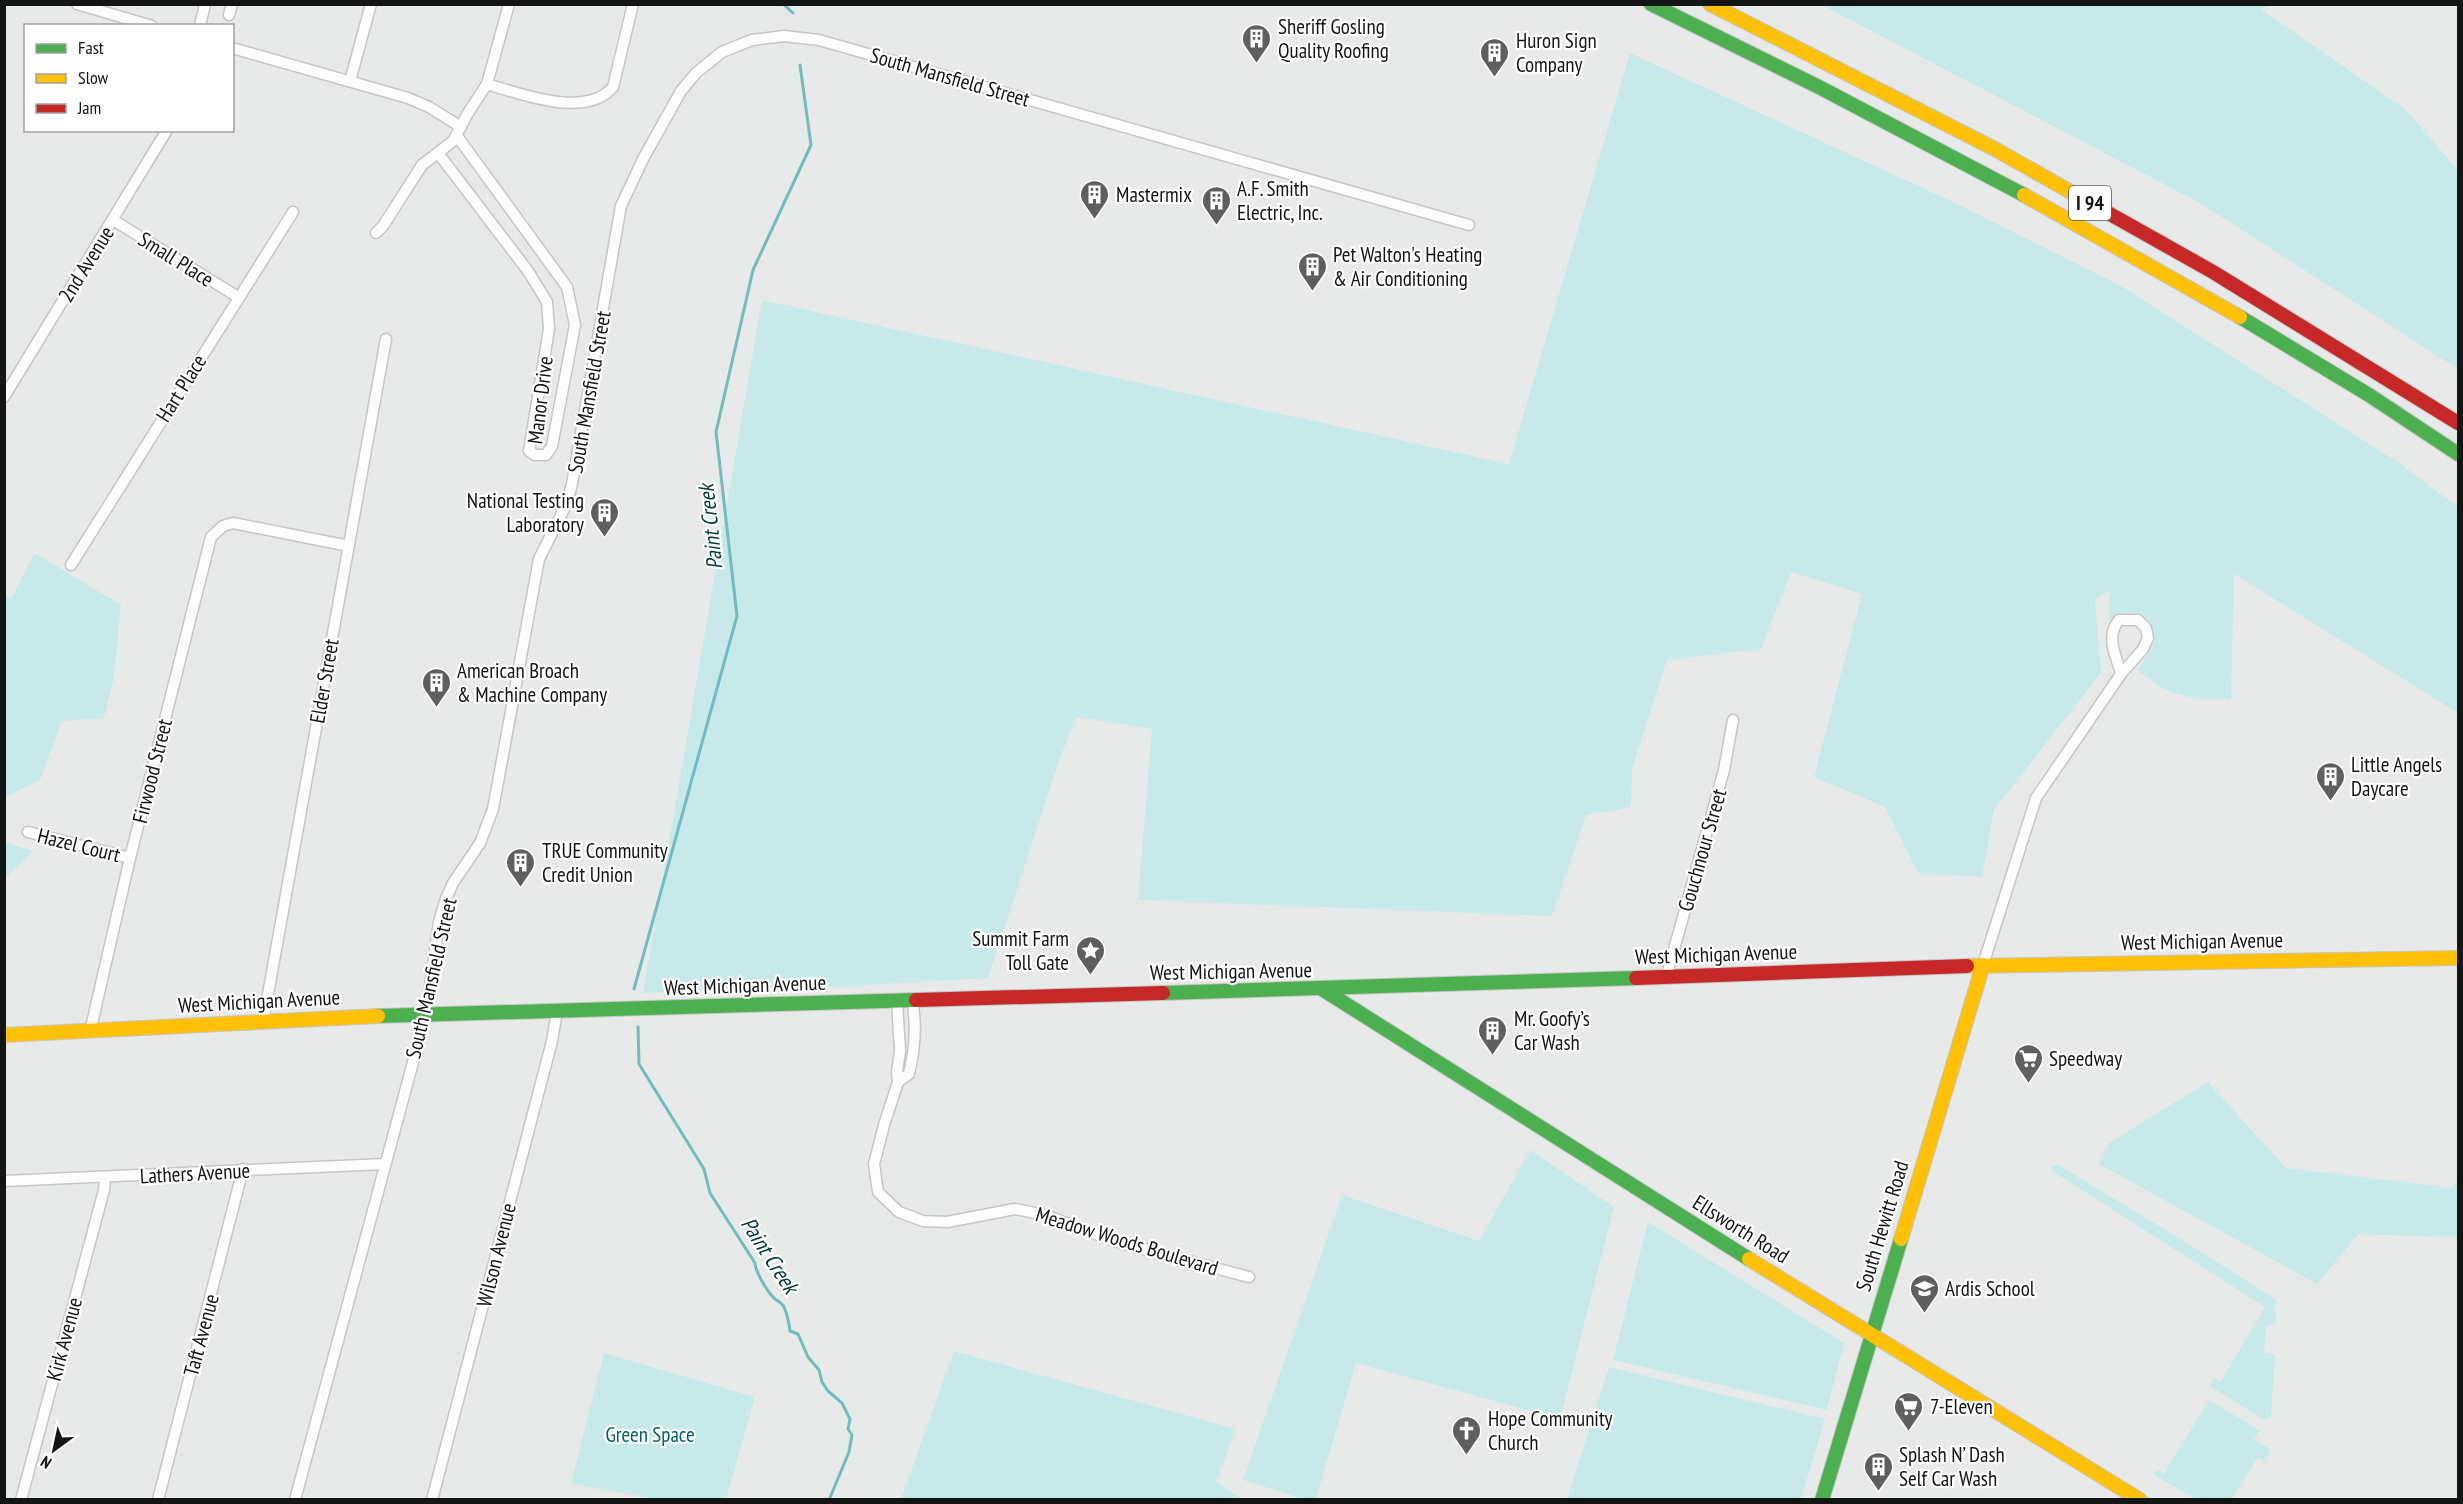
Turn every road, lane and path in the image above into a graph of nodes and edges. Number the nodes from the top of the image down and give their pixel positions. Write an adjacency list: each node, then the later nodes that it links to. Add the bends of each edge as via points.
1 (77, 4): 8 (street)
2 (206, 4): 9 (street)
3 (371, 4): 11 (street)
4 (509, 4): 12 (street)
5 (633, 4): 12 (street, via 613,87 605,96 590,101 544,102)
6 (1651, 4): 22 (main road, I 94, via 1983,172 2171,276)
7 (1710, 4): 24 (main road, I 94, via 1993,148 2213,272)
8 (145, 24)
9 (201, 24)
10 (234, 49): 11 (street, Manor Drive)
11 (350, 81): 13 (street, Manor Drive, via 418,102)
12 (487, 84): 13 (street)
13 (459, 131): 15 (street); 15 (street, Manor Drive, via 567,286 575,325 552,446 546,455 529,451 549,330 547,302)
14 (165, 132): 17 (street, 2nd Avenue)
15 (438, 153): 19 (street, via 422,165)
16 (293, 212): 20 (street, Hart Place)
17 (113, 220): 20 (street, Small Place); 23 (street, 2nd Avenue)
18 (1469, 225): 40 (street, South Mansfield Street, via 819,40 784,36 752,40 722,52 681,91 621,206 572,484 567,503 539,559 494,810 480,843 445,901)
19 (376, 232)
20 (238, 297): 28 (street, Hart Place)
21 (386, 339): 27 (street, Elder Street)
22 (2356, 387): 25 (main road, I 94); 26 (main road, via 2377,408)
23 (4, 397)
24 (2458, 423)
25 (2458, 454)
26 (2458, 468)
27 (349, 546): 32 (street, Firwood Street, via 232,524 216,530 207,548); 41 (street, Elder Street)
28 (71, 565)
29 (2121, 674): 29 (street, via 2148,638 2146,628 2138,620 2119,620 2113,628 2111,639); 34 (street, via 2036,798)
30 (1733, 720): 35 (street, Gouchnour Street, via 1725,770)
31 (28, 832): 32 (street, Hazel Court)
32 (130, 858): 42 (street, Firwood Street)
33 (2458, 958): 34 (main road, West Michigan Avenue)
34 (1983, 965): 35 (main road, West Michigan Avenue); 50 (main road, South Hewitt Road)
35 (1666, 978): 36 (main road, West Michigan Avenue)
36 (1322, 989): 37 (main road, West Michigan Avenue); 50 (main road, Ellsworth Road)
37 (912, 1000): 38 (main road, West Michigan Avenue); 44 (street, Meadow Woods Boulevard, via 915,1051 909,1074)
38 (897, 1001): 39 (main road, West Michigan Avenue); 44 (street, Meadow Woods Boulevard)
39 (557, 1011): 40 (main road, West Michigan Avenue); 55 (street, Wilson Avenue)
40 (426, 1014): 41 (main road, West Michigan Avenue); 45 (street, South Mansfield Street)
41 (263, 1022): 42 (main road, West Michigan Avenue)
42 (90, 1032): 43 (main road, West Michigan Avenue)
43 (4, 1035)
44 (898, 1082): 49 (street, Meadow Woods Boulevard, via 874,1164 878,1192 899,1212 923,1221 947,1222 1016,1209 1045,1215 1117,1242)
45 (385, 1164): 46 (street, Lathers Avenue); 54 (street, South Mansfield Street)
46 (243, 1169): 47 (street, Lathers Avenue); 53 (street, Taft Avenue)
47 (105, 1178): 48 (street, Lathers Avenue); 52 (street, Kirk Avenue)
48 (4, 1181)
49 (1249, 1277)
50 (1871, 1335): 51 (main road, Ellsworth Road); 56 (main road, South Hewitt Road)
51 (2130, 1497)
52 (21, 1500)
53 (158, 1500)
54 (295, 1500)
55 (432, 1500)
56 (1822, 1500)

